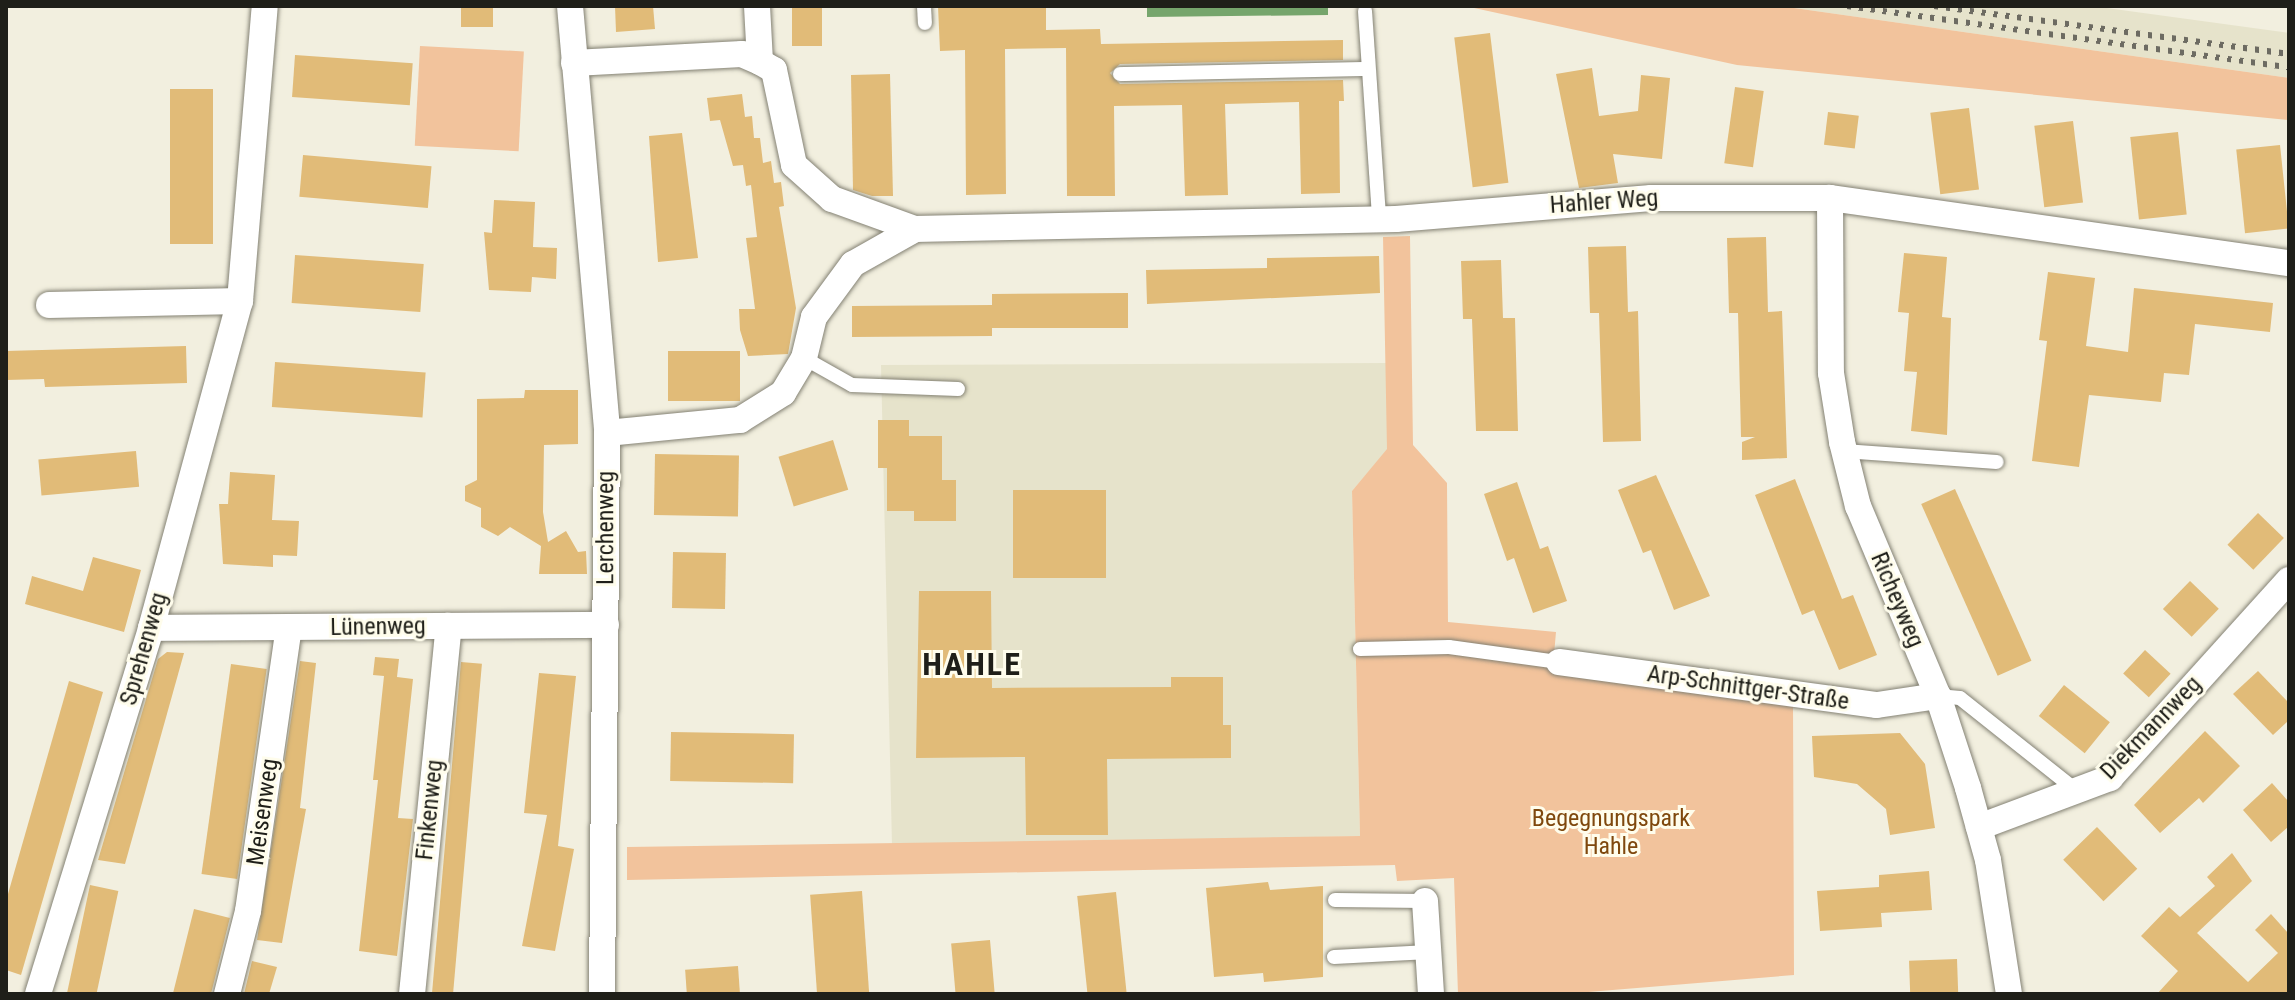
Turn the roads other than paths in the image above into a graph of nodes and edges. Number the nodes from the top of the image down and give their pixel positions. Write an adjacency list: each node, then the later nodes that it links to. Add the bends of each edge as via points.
1 (265, 6): 15 (street, Sprehenweg)
2 (570, 6): 8 (street, Lerchenweg)
3 (757, 6): 7 (street)
4 (924, 6): 6 (lane)
5 (1365, 11): 9 (lane)
6 (925, 23)
7 (760, 62): 8 (street, via 742,54); 13 (street, Hahler Weg, via 774,70 794,165 832,199)
8 (574, 63): 19 (street, Lerchenweg)
9 (1368, 69): 10 (lane); 12 (lane)
10 (1120, 74)
11 (1830, 198): 12 (street, Hahler Weg, via 1651,198); 14 (street, Hahler Weg); 20 (street, Richeyweg, via 1831,373)
12 (1379, 219): 13 (street, Hahler Weg)
13 (915, 229): 17 (street, Hahler Weg, via 853,264 814,317)
14 (2289, 263)
15 (240, 301): 16 (street); 25 (street, Sprehenweg)
16 (49, 305)
17 (804, 358): 18 (lane, via 852,385); 19 (street, Hahler Weg, via 783,393 740,420)
18 (958, 389)
19 (607, 433): 23 (street, Lerchenweg)
20 (1844, 451): 21 (lane); 29 (street, Richeyweg, via 1858,506)
21 (1997, 462)
22 (2289, 580): 30 (street, Diekmannweg, via 2110,778)
23 (606, 625): 24 (street, Lünenweg); 39 (street, Lerchenweg)
24 (449, 626): 26 (street, Lünenweg); 38 (street, Finkenweg)
25 (151, 628): 26 (street, Lünenweg); 36 (street, Sprehenweg)
26 (289, 628): 37 (street, Meisenweg, via 248,911)
27 (1360, 649): 28 (lane, via 1449,647)
28 (1559, 662): 29 (street, Arp-Schnittger-Straße, via 1877,705)
29 (1938, 696): 30 (lane, via 1960,698); 31 (street, Richeyweg)
30 (2078, 793): 31 (street, Diekmannweg)
31 (1979, 827): 41 (street, Richeyweg)
32 (1335, 900): 33 (lane)
33 (1425, 901): 34 (street)
34 (1429, 952): 35 (lane); 40 (street)
35 (1334, 957)
36 (38, 994)
37 (227, 994)
38 (412, 994)
39 (602, 994)
40 (1431, 994)
41 (2009, 994)

